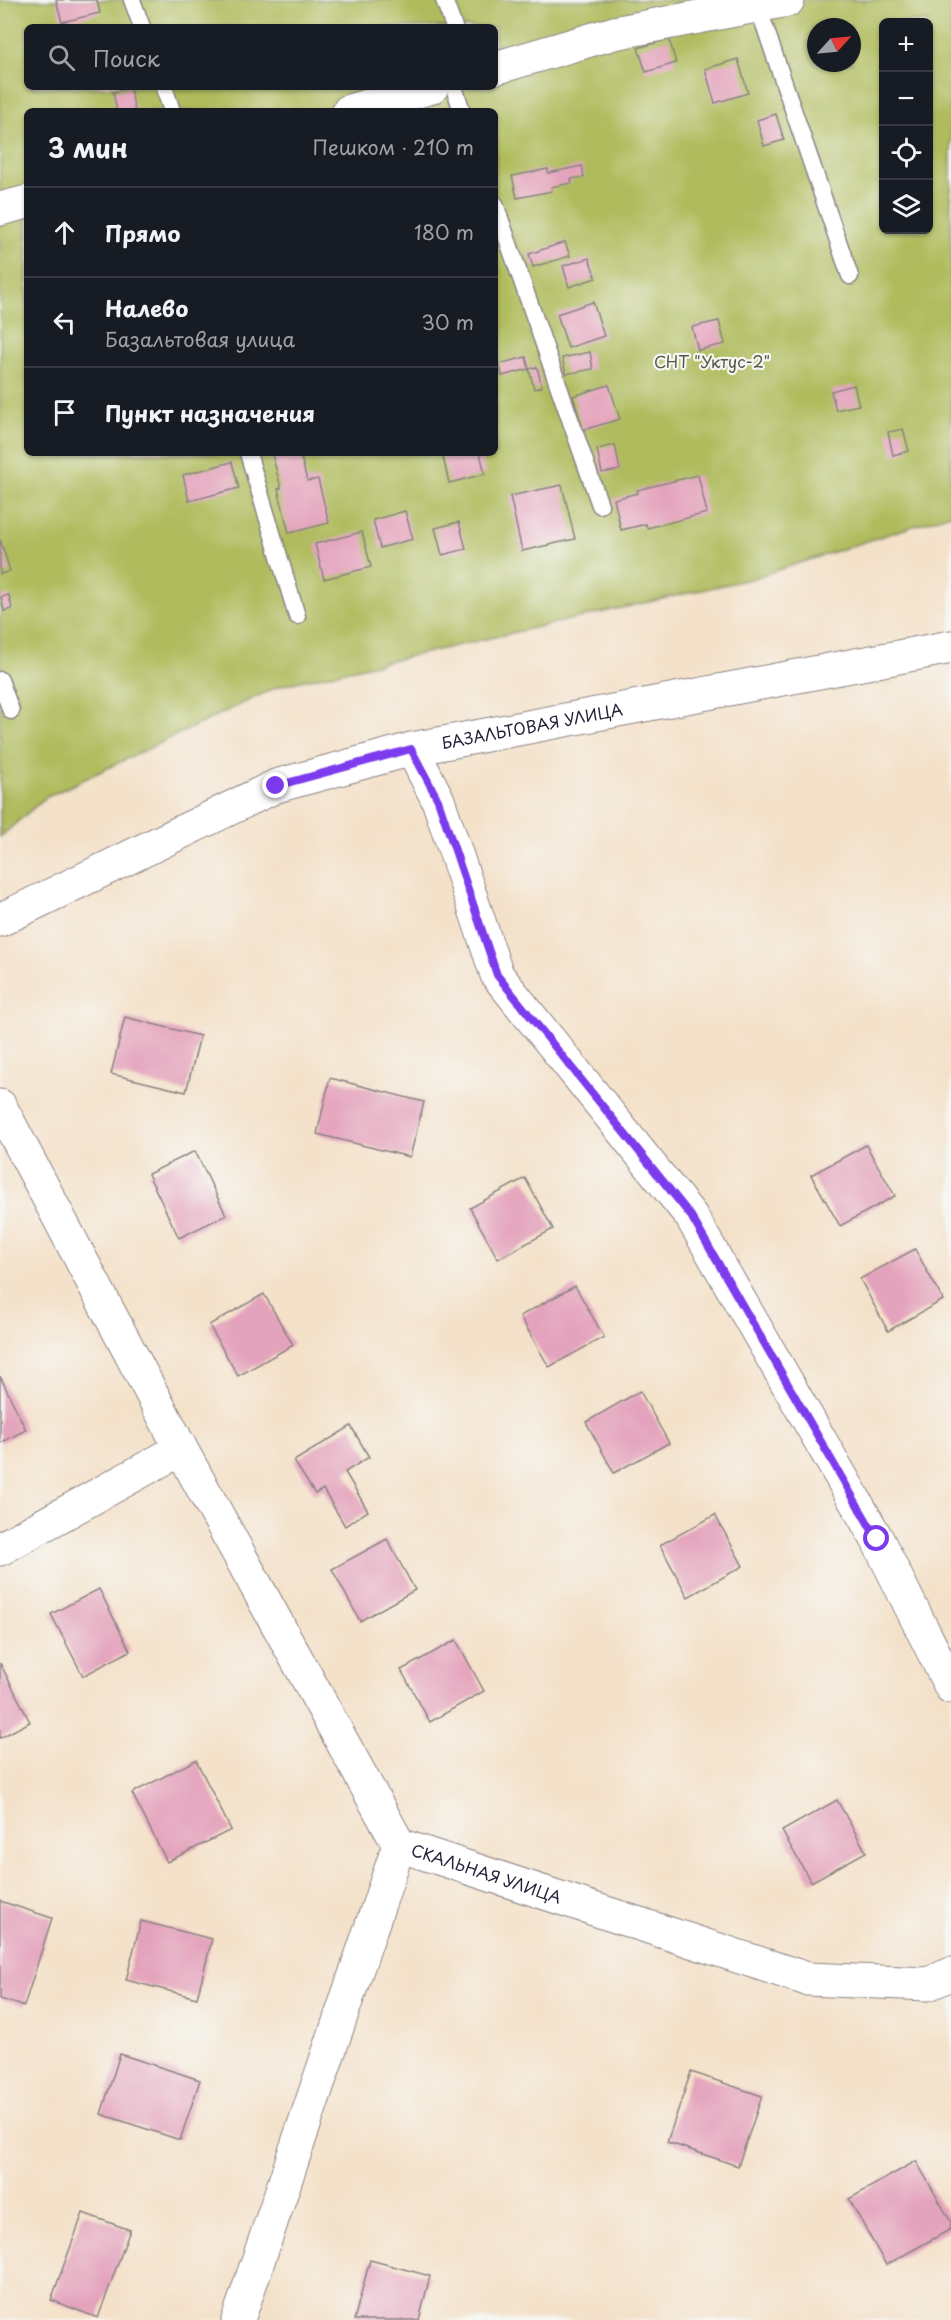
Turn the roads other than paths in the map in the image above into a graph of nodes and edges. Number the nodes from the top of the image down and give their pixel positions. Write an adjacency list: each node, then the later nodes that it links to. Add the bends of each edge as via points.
1 (132, 0): 4 (lane)
2 (444, 0): 5 (lane)
3 (767, 2): 6 (street, via 614,33); 16 (lane)
4 (141, 24)
5 (453, 24)
6 (498, 68)
7 (165, 90): 10 (lane)
8 (422, 90): 11 (street)
9 (455, 90): 12 (lane)
10 (171, 108)
11 (360, 108)
12 (461, 108)
13 (24, 203): 14 (street)
14 (0, 209)
15 (498, 213): 18 (lane)
16 (850, 276)
17 (249, 456): 19 (lane)
18 (600, 505)
19 (297, 616)
20 (951, 647): 23 (street, БАЗАЛЬТОВАЯ УЛИЦА)
21 (0, 680): 22 (lane)
22 (11, 711)
23 (411, 749): 24 (street, БАЗАЛЬТОВАЯ УЛИЦА, via 276,786); 28 (street, via 438,800 497,975 691,1216 877,1539)
24 (0, 920)
25 (0, 1106): 26 (street)
26 (181, 1449): 27 (street); 29 (street)
27 (0, 1549)
28 (951, 1687)
29 (399, 1845): 30 (street, СКАЛЬНАЯ УЛИЦА, via 807,1979 928,1984); 31 (street, СКАЛЬНАЯ УЛИЦА)
30 (951, 1974)
31 (238, 2320)

